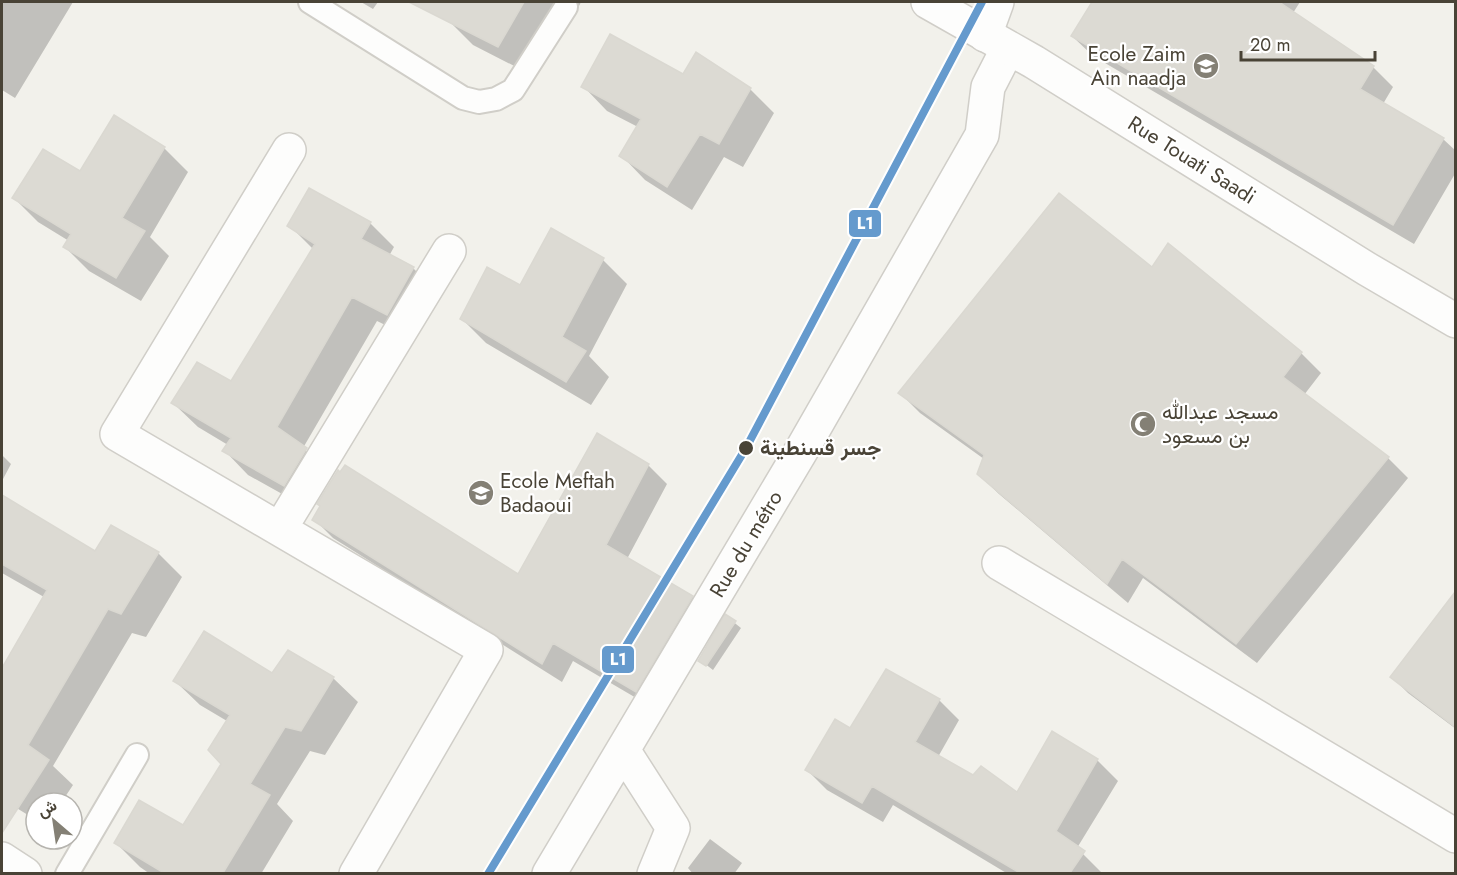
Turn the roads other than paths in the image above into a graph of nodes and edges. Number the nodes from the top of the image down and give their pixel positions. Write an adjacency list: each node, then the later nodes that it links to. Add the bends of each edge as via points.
1 (310, 2): 4 (lane, via 463,98 479,102 513,90)
2 (928, 2): 5 (street, Rue Touati Saadi)
3 (997, 2): 5 (street, Rue du métro)
4 (566, 7)
5 (997, 41): 8 (street, Rue Touati Saadi); 11 (street, Rue du métro, via 982,135 796,461)
6 (289, 150): 9 (street, via 117,434)
7 (448, 251): 9 (street)
8 (1455, 321)
9 (280, 529): 17 (street, via 486,650)
10 (999, 563): 13 (street)
11 (623, 750): 18 (street, Rue du métro); 19 (street, via 673,828)
12 (137, 755): 16 (lane)
13 (1455, 836)
14 (2, 860): 15 (street)
15 (25, 873)
16 (67, 873)
17 (356, 873)
18 (549, 873)
19 (654, 873)

